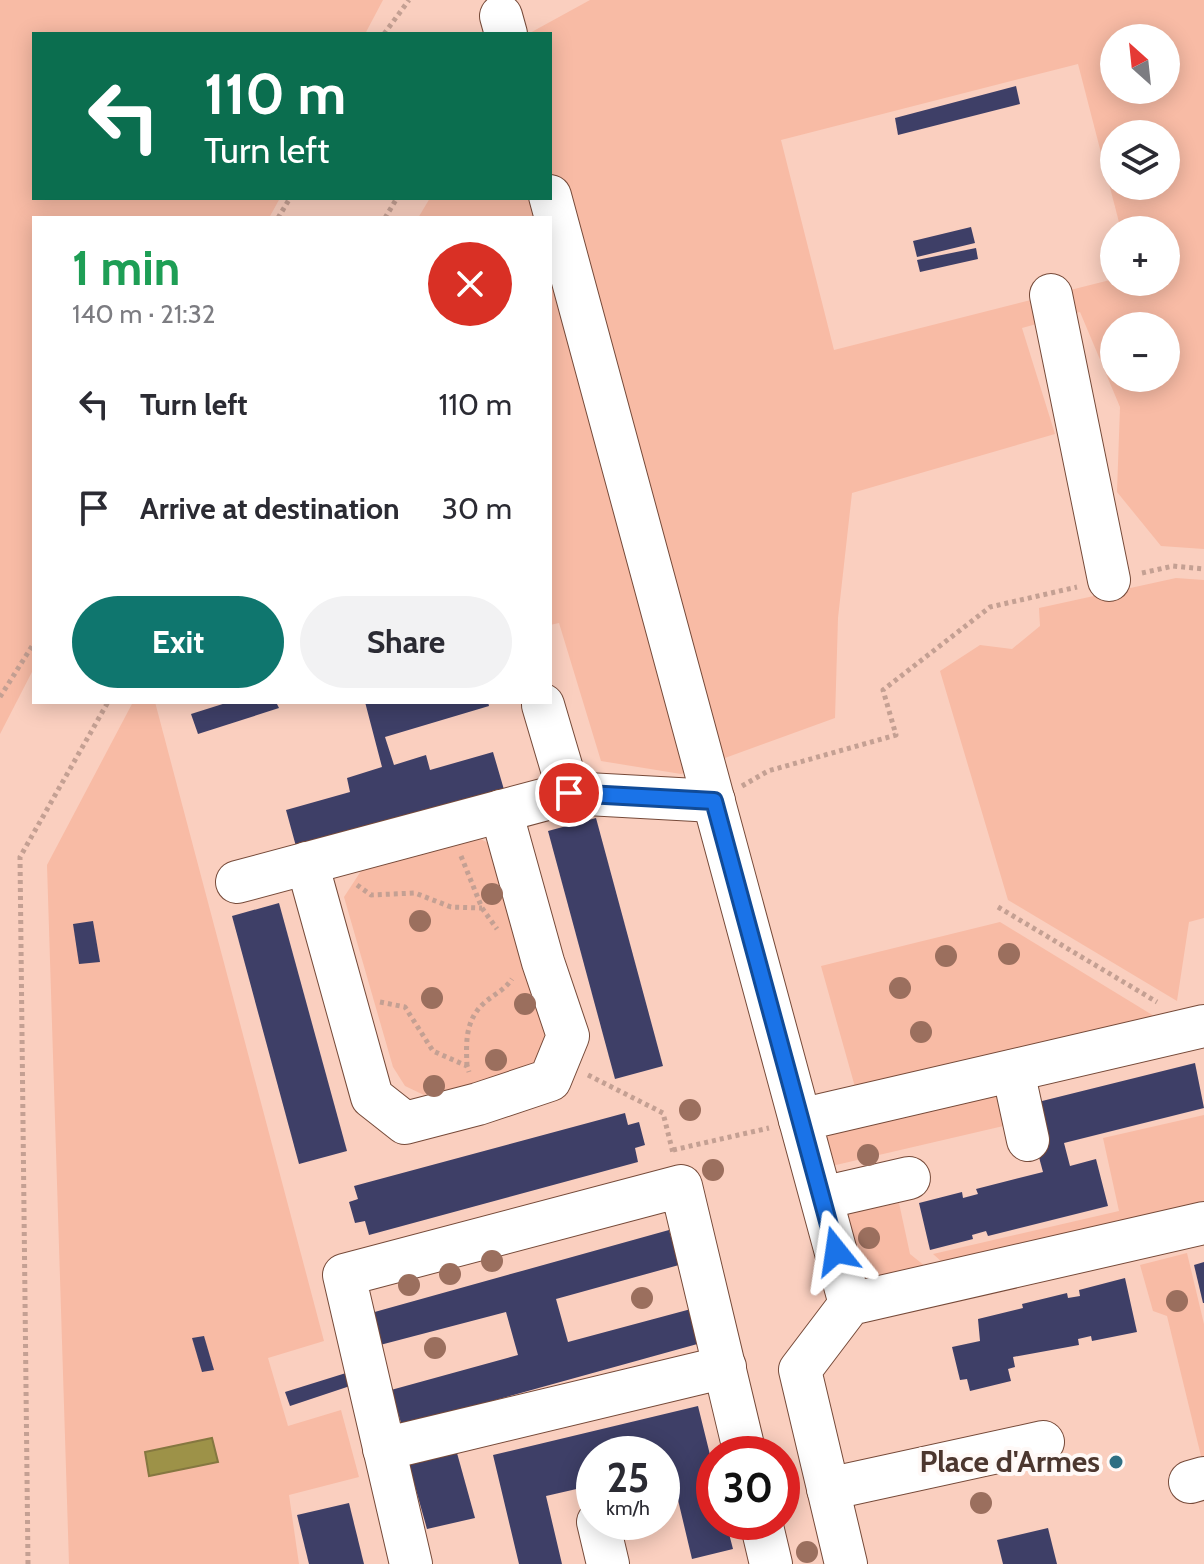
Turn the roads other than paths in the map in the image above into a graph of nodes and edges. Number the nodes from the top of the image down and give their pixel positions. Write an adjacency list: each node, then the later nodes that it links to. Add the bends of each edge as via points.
1 (551, 200): 6 (street)
2 (1051, 295): 3 (street)
3 (1109, 580)
4 (543, 705): 5 (street)
5 (569, 793): 6 (street); 7 (street)
6 (714, 801): 12 (street)
7 (501, 811): 8 (street); 8 (street, via 568,1036 550,1080 472,1085 405,1123 372,1097 347,1008)
8 (321, 859): 9 (street)
9 (237, 882)
10 (1202, 1027): 11 (street)
11 (1013, 1071): 12 (street); 13 (street)
12 (800, 1120): 15 (street)
13 (1028, 1140)
14 (909, 1178): 15 (street)
15 (822, 1198): 17 (street)
16 (1204, 1223): 17 (street)
17 (850, 1304): 22 (street, via 800,1370)
18 (725, 1367): 19 (street); 21 (street); 21 (street, via 677,1168 344,1275)
19 (741, 1436)
20 (1043, 1442): 22 (street)
21 (384, 1449): 25 (street)
22 (828, 1489): 28 (street)
23 (602, 1540): 26 (street)
24 (765, 1540): 27 (street)
25 (411, 1564)
26 (608, 1564)
27 (771, 1564)
28 (846, 1564)

